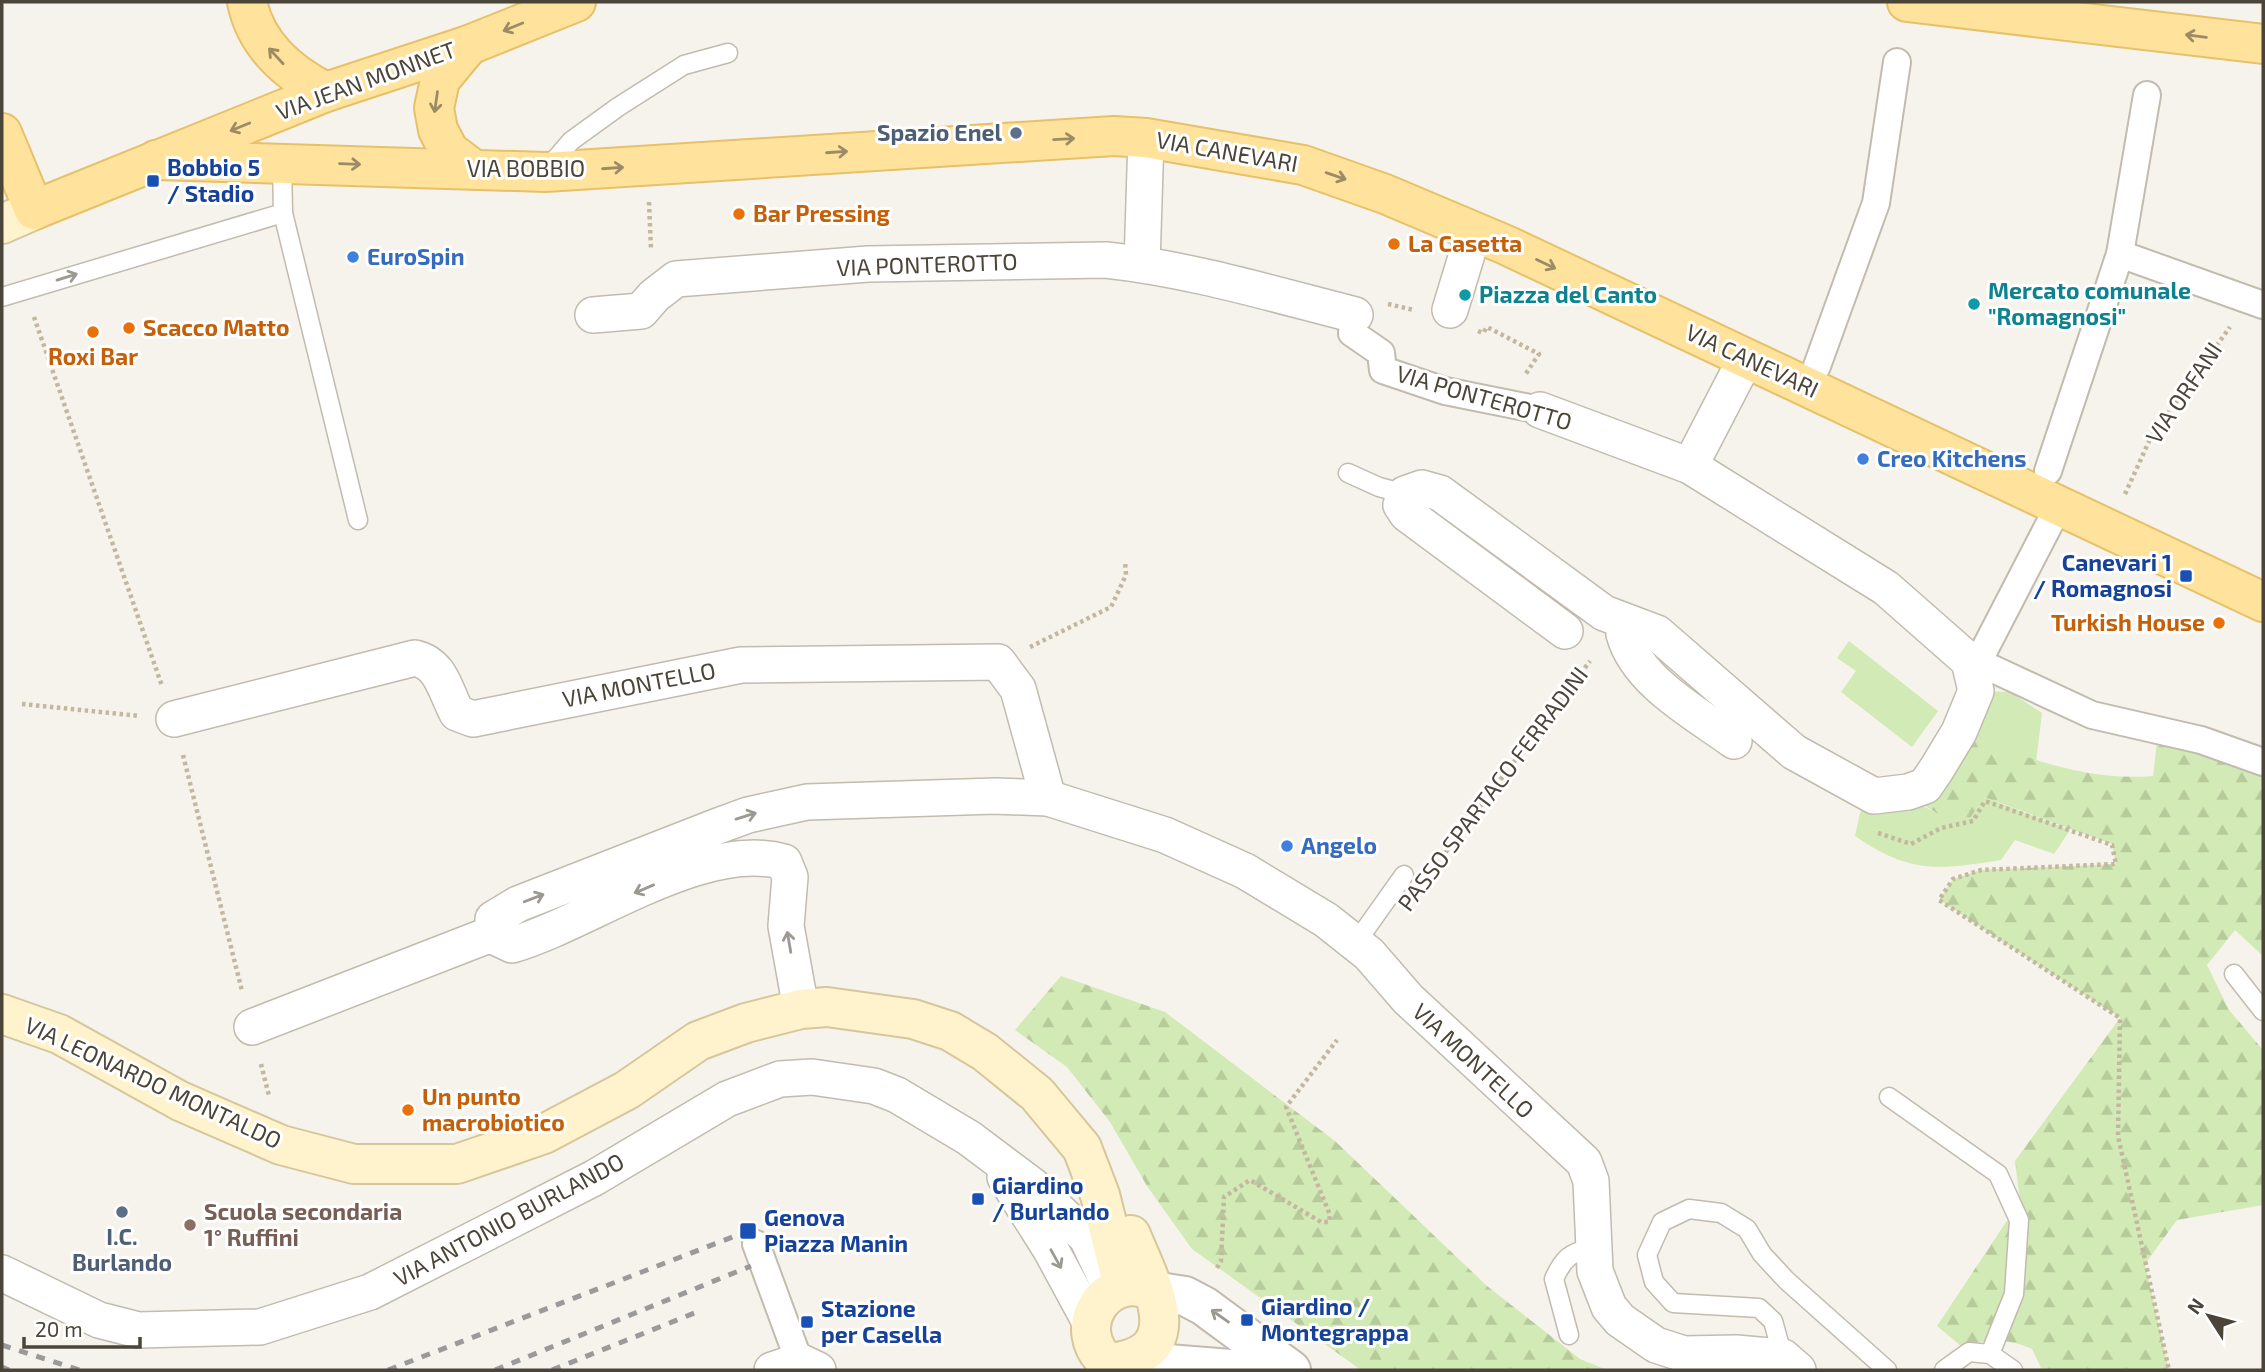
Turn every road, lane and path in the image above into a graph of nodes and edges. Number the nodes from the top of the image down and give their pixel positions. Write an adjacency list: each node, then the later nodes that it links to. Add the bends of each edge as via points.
1 (247, 2): 8 (main road, one-way to 1, via 272,55 250,17)
2 (576, 2): 4 (main road, VIA JEAN MONNET, one-way to 4)
3 (1907, 2): 5 (main road, one-way to 3)
4 (469, 44): 8 (main road, VIA JEAN MONNET); 16 (main road, one-way to 16, via 440,80 433,108 449,151)
5 (2263, 44)
6 (728, 53): 17 (lane, via 684,65 618,107 570,141)
7 (1898, 62): 30 (street, via 1876,203)
8 (326, 93): 13 (main road, VIA JEAN MONNET, one-way to 13)
9 (2147, 95): 21 (street)
10 (2, 133): 19 (main road)
11 (1146, 138): 12 (main road, VIA CANEVARI, one-way to 11); 20 (main road, VIA CANEVARI, one-way to 20, via 1303,165); 22 (street)
12 (769, 156): 15 (main road, VIA BOBBIO)
13 (156, 160): 14 (main road, VIA BOBBIO); 19 (main road, VIA BOBBIO)
14 (282, 162): 16 (main road, VIA BOBBIO, one-way to 16); 18 (lane)
15 (647, 166): 17 (main road, VIA BOBBIO, one-way to 15); 23 (path)
16 (473, 169): 17 (main road, VIA BOBBIO)
17 (545, 172)
18 (283, 213): 24 (lane, one-way to 18); 37 (lane)
19 (18, 217)
20 (1475, 231): 26 (street); 29 (main road, VIA CANEVARI, one-way to 29)
21 (2120, 254): 25 (street); 33 (street)
22 (1143, 264): 23 (street, VIA PONTEROTTO, via 1106,260 868,264 676,279); 28 (street, VIA PONTEROTTO)
23 (654, 296): 27 (street, VIA PONTEROTTO, via 641,311)
24 (2, 297)
25 (2256, 303): 38 (path, VIA ORFANI, via 2151,437)
26 (1450, 310)
27 (593, 315)
28 (1354, 315): 31 (street, VIA PONTEROTTO, via 1352,333 1381,353 1383,370 1445,391)
29 (1746, 358): 32 (street); 38 (main road, VIA CANEVARI)
30 (1817, 366)
31 (1540, 410): 32 (street, VIA PONTEROTTO)
32 (1690, 466): 44 (street, VIA PONTEROTTO, via 1886,588)
33 (2048, 471)
34 (1348, 473): 35 (lane)
35 (1405, 494): 41 (street, via 1422,488 1440,493); 42 (street, PASSO SPARTACO FERRADINI, via 1401,505 1407,514)
36 (2053, 517): 44 (street)
37 (358, 520)
38 (2109, 530): 40 (main road, VIA CANEVARI)
39 (1125, 561): 43 (path, via 1126,575 1111,607)
40 (2263, 601)
41 (1626, 629): 44 (street, via 1657,633 1794,751 1874,796 1925,786 1959,732 1976,691); 47 (street, via 1628,650 1658,684); 52 (path, PASSO SPARTACO FERRADINI, via 1599,648)
42 (1565, 631)
43 (998, 662): 46 (street, VIA MONTELLO, via 741,665 473,719 457,713 436,669 415,659); 49 (street, via 1018,689)
44 (1973, 662): 48 (street, VIA PONTEROTTO, via 2092,715 2201,740)
45 (22, 704): 46 (path)
46 (174, 719)
47 (1734, 741)
48 (2263, 762)
49 (1048, 798): 53 (street, VIA MONTELLO, one-way to 49, via 493,919 508,909 748,815 807,802); 54 (street, VIA MONTELLO, via 1206,851 1326,920)
50 (1873, 829): 79 (path, via 1882,837 1910,844 1941,828 1973,821 1985,801 2112,845 2116,864 1981,870 1953,879 1939,900 2120,1018 2118,1136)
51 (1404, 875): 54 (lane)
52 (1427, 877)
53 (494, 933): 56 (street, one-way to 53, via 786,926 790,877 783,862 770,858 746,856 682,873 512,945 500,942); 59 (street)
54 (1356, 944): 64 (street, VIA MONTELLO, via 1408,999 1584,1162 1591,1181)
55 (2234, 974): 57 (lane)
56 (800, 1009): 58 (main road, VIA LEONARDO MONTALDO, via 698,1041 627,1090 544,1134 457,1164 354,1164 281,1145 180,1101 59,1034); 67 (main road, VIA LEONARDO MONTALDO, via 861,1010 950,1031 985,1052 1037,1094 1082,1148 1121,1209)
57 (2263, 1012)
58 (2, 1014)
59 (251, 1027)
60 (1337, 1040): 65 (path, via 1286,1107 1329,1222 1321,1222 1250,1180 1224,1198 1221,1261)
61 (1889, 1097): 70 (lane, via 1998,1174 2019,1220 2014,1294)
62 (994, 1160): 66 (street, VIA ANTONIO BURLANDO, via 969,1138 874,1086 812,1077 780,1079 727,1099 594,1178 370,1292 260,1327 138,1329 99,1320); 67 (street, via 1033,1186); 68 (street, one-way to 68)
63 (756, 1244): 73 (street)
64 (1592, 1248): 69 (lane, via 1575,1251 1562,1261 1554,1279); 71 (street, VIA MONTELLO, via 1609,1307 1630,1329 1656,1345 1684,1354 1736,1353)
65 (1216, 1270)
66 (2, 1272)
67 (1143, 1291): 68 (main road, via 1099,1305); 72 (main road, via 1160,1304 1155,1338); 75 (street, one-way to 67, via 1214,1313)
68 (1090, 1322): 72 (main road, via 1097,1354)
69 (1569, 1335)
70 (1990, 1354): 77 (lane, via 1969,1352); 78 (lane)
71 (1791, 1364): 76 (lane, via 1773,1321 1759,1308 1673,1303 1654,1282 1647,1255 1662,1222 1689,1209 1721,1213 1747,1229 1786,1280)
72 (1113, 1365): 74 (street)
73 (796, 1367)
74 (1243, 1370)
75 (1291, 1370)
76 (1887, 1370)
77 (1944, 1370)
78 (2013, 1370)
79 (2169, 1370)

